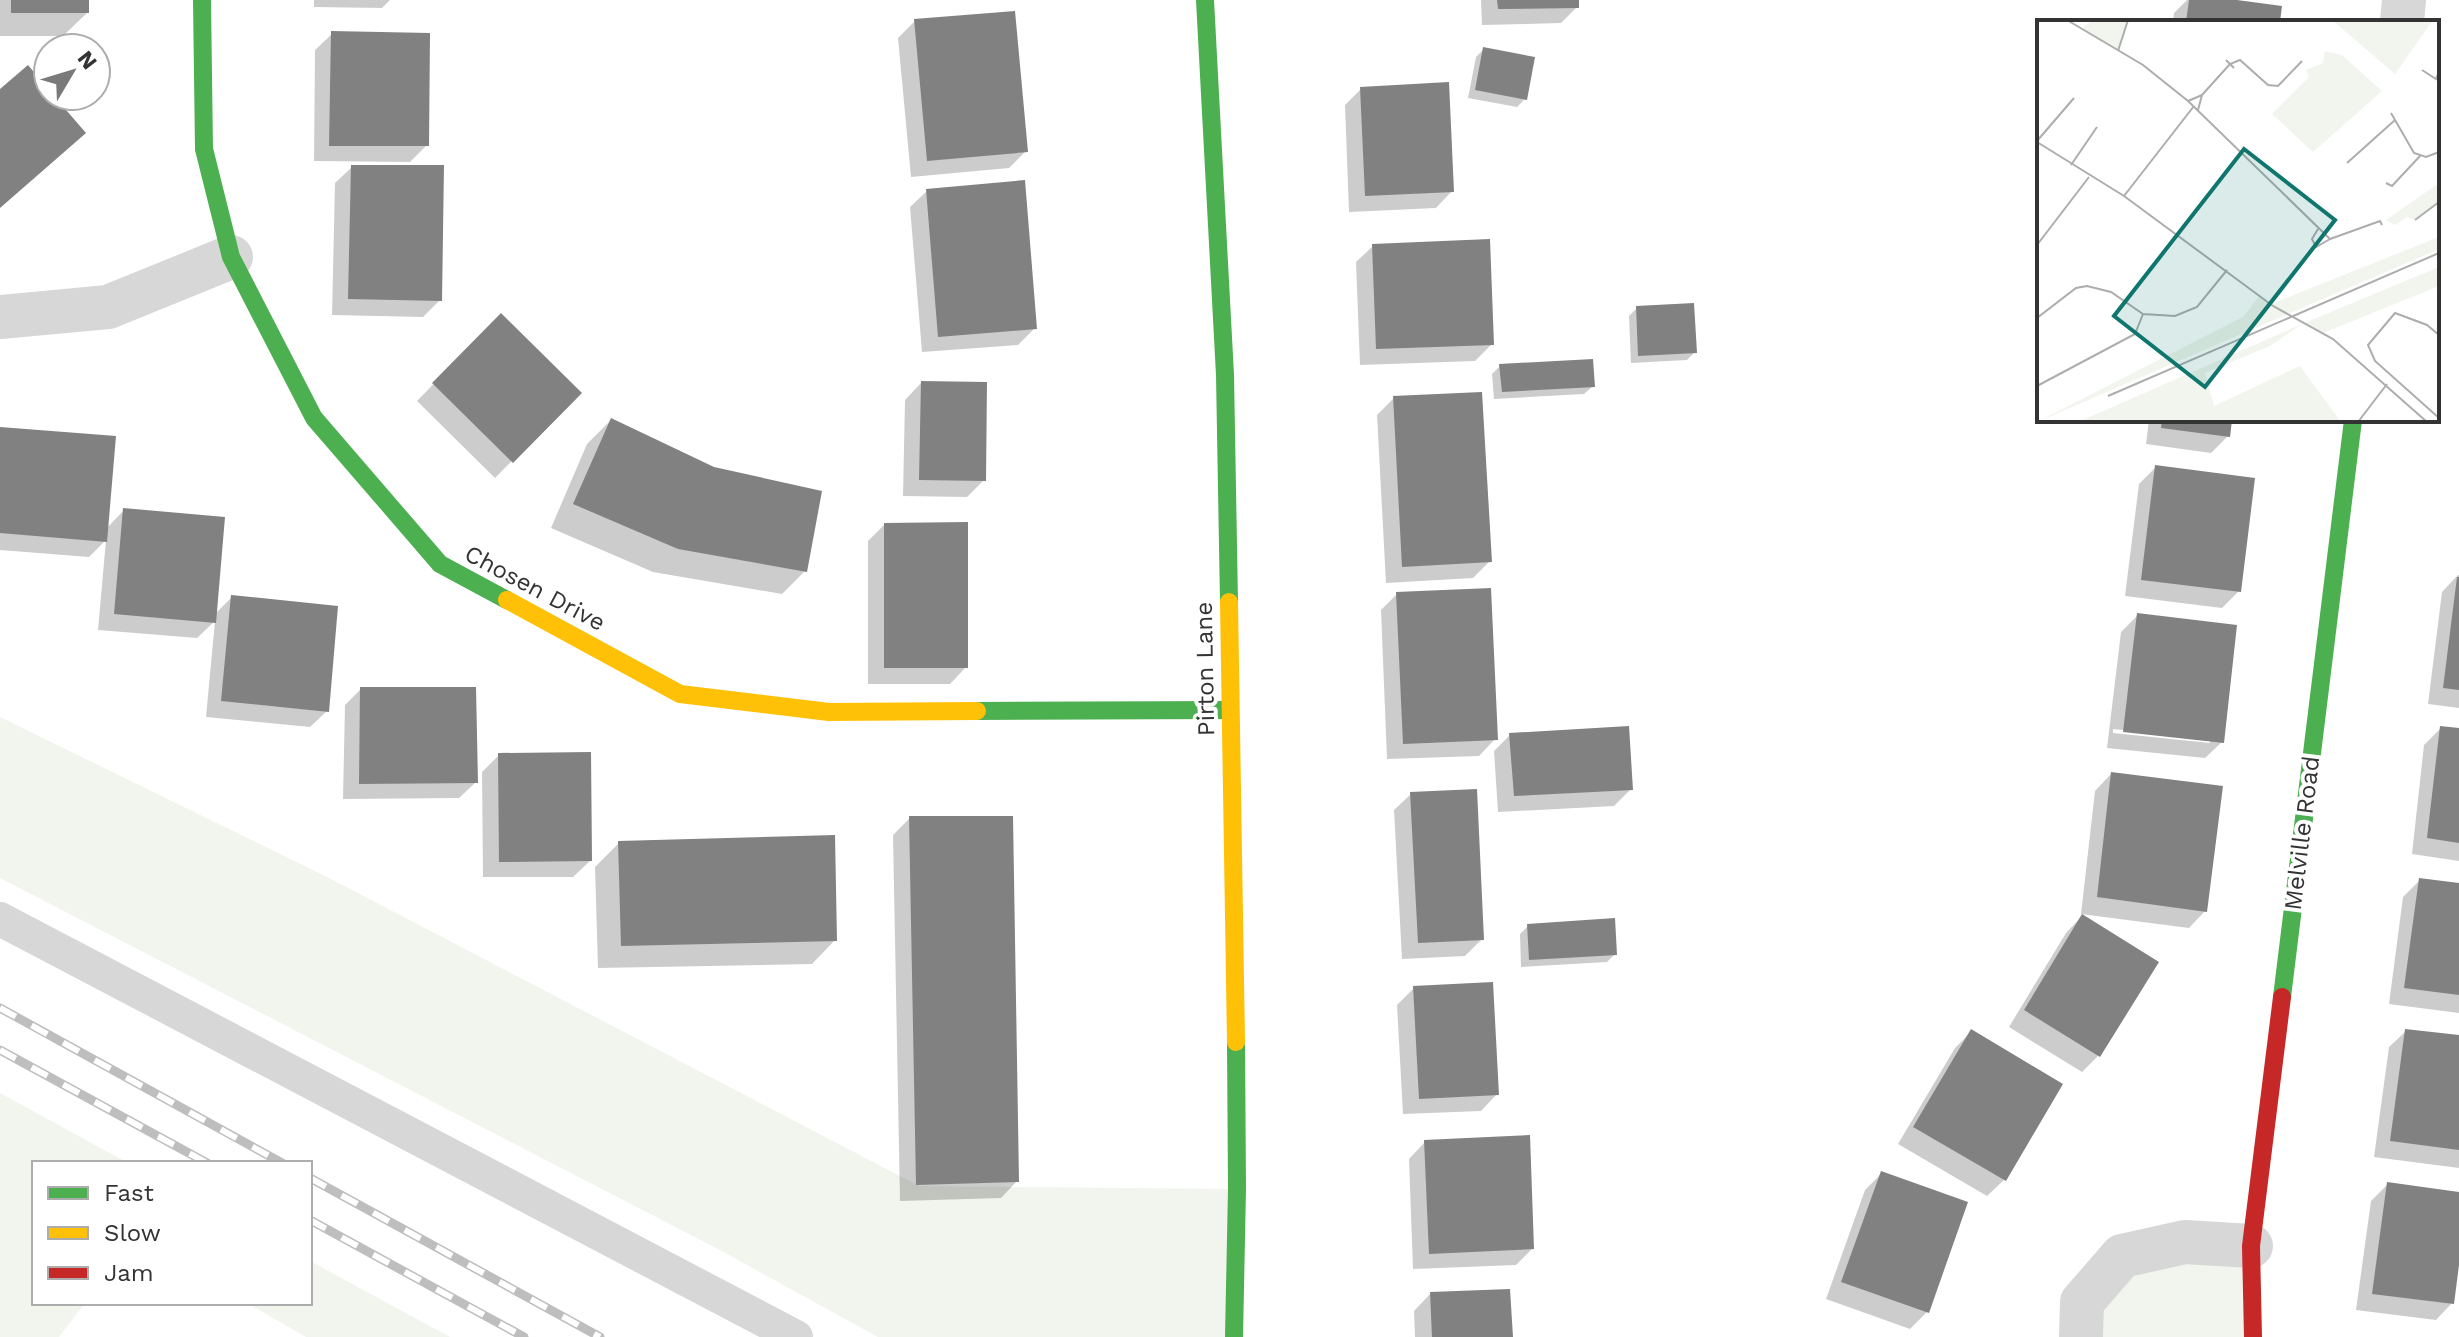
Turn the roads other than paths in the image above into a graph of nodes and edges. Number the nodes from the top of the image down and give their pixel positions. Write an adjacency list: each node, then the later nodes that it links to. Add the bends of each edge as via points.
1 (202, 0): 5 (street, Chosen Drive, via 204,149)
2 (1205, 0): 8 (street, Pirton Lane, via 1225,375)
3 (2404, 0): 4 (street)
4 (2402, 20)
5 (231, 257): 6 (street, via 108,307); 8 (street, Chosen Drive, via 314,418 440,564 680,694 829,712)
6 (0, 317)
7 (2353, 422): 10 (street, Melville Road)
8 (1230, 710): 12 (street, Pirton Lane)
9 (0, 919): 11 (lane)
10 (2251, 1246): 13 (street, via 2185,1242 2122,1256 2082,1302); 14 (street, Melville Road)
11 (796, 1337)
12 (1234, 1337)
13 (2081, 1337)
14 (2253, 1337)

